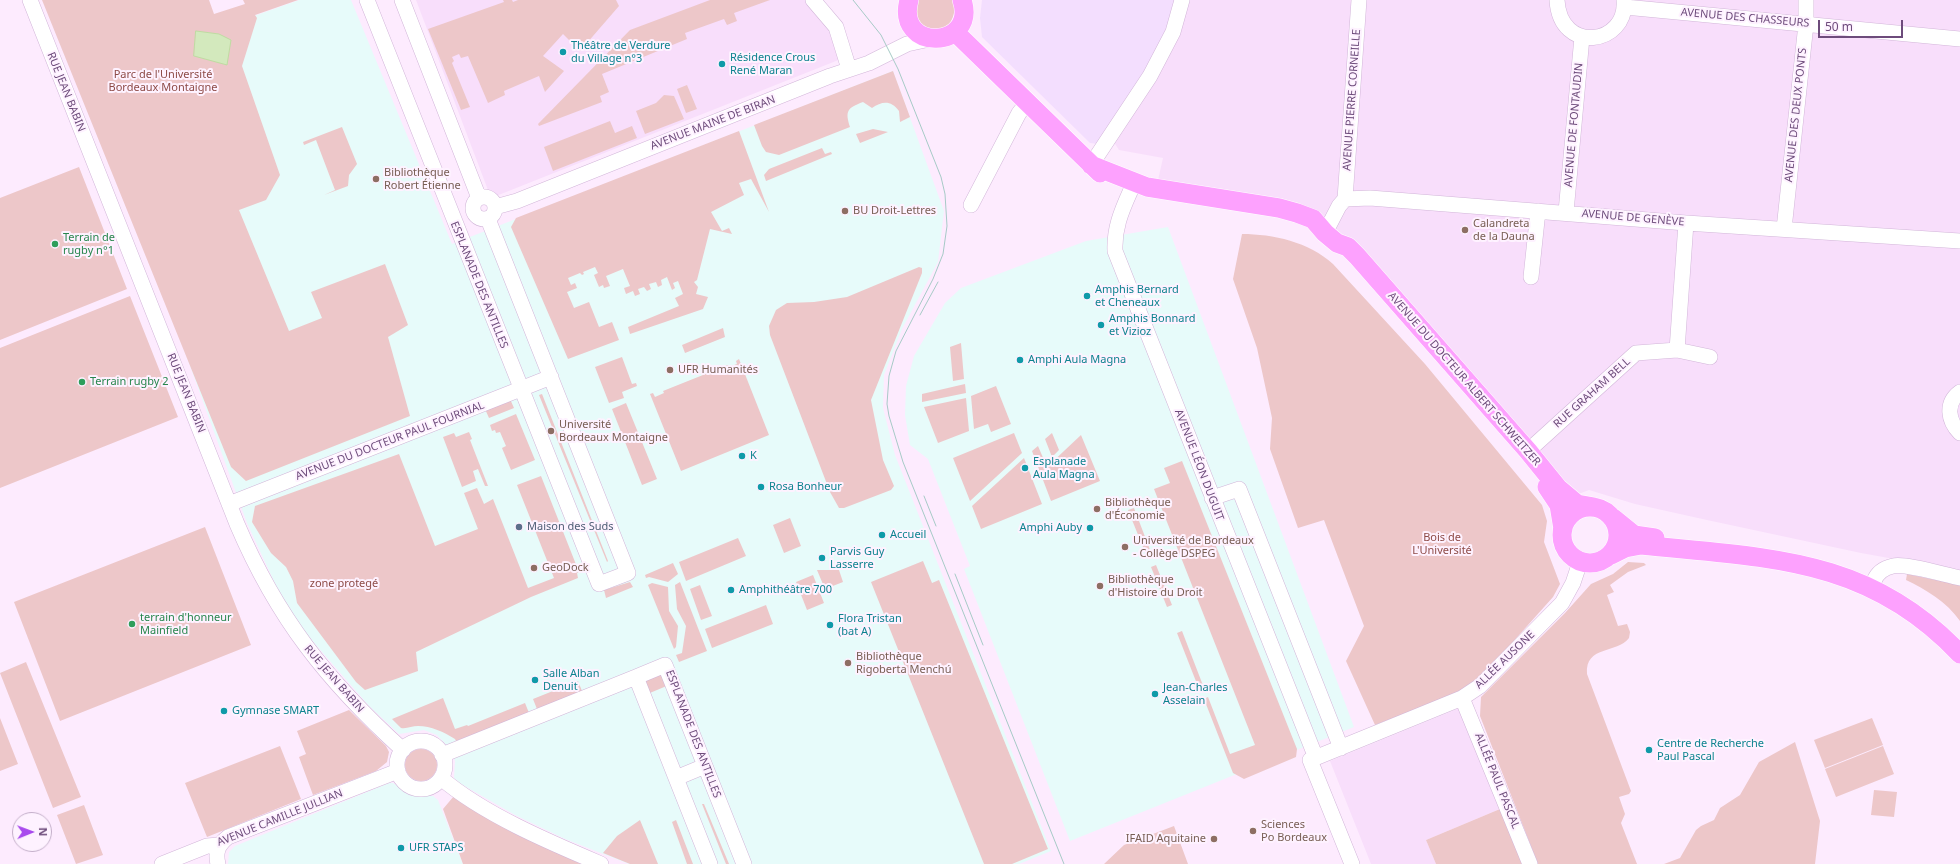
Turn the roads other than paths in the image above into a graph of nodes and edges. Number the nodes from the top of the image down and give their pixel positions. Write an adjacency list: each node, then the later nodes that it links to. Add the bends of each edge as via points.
1 (30, 0): 40 (street, RUE JEAN BABIN)
2 (367, 0): 26 (street, ESPLANADE DES ANTILLES)
3 (402, 0): 25 (street, via 479,198 490,200)
4 (813, 0): 17 (street, via 836,27)
5 (962, 0): 13 (main road, via 964,18)
6 (1182, 0): 19 (street, via 1173,32 1150,76)
7 (1359, 0): 21 (street, AVENUE PIERRE CORNEILLE)
8 (1557, 0): 14 (street, via 1557,12 1563,25)
9 (1806, 0): 12 (street, AVENUE DES DEUX PONTS)
10 (907, 3): 15 (main road, via 910,24 919,34)
11 (1624, 3): 12 (street, AVENUE DES CHASSEURS); 14 (street, via 1618,24 1610,32 1594,38)
12 (1806, 24): 16 (street, AVENUE DES CHASSEURS); 28 (street, AVENUE DES DEUX PONTS)
13 (955, 32): 15 (main road, via 948,37); 18 (main road, AVENUE DU DOCTEUR ALBERT SCHWEITZER)
14 (1582, 37): 24 (street, AVENUE DE FONTAUDIN)
15 (930, 39): 17 (street, AVENUE MAINE DE BIRAN, via 907,44 869,63)
16 (1960, 39)
17 (849, 69): 25 (street, AVENUE MAINE DE BIRAN)
18 (1028, 103): 19 (main road, AVENUE DU DOCTEUR ALBERT SCHWEITZER); 22 (street, via 1019,113)
19 (1091, 165): 20 (main road, AVENUE DU DOCTEUR ALBERT SCHWEITZER, via 1108,181); 29 (main road, AVENUE DU DOCTEUR ALBERT SCHWEITZER, via 1147,187 1297,213 1313,219)
20 (1130, 192): 29 (main road, AVENUE DU DOCTEUR ALBERT SCHWEITZER, via 1155,201 1247,215 1278,217); 39 (street, AVENUE LÉON DUGUIT, via 1117,222 1115,251)
21 (1345, 199): 23 (street, AVENUE DE GENÈVE, via 1370,198); 29 (street, via 1339,206)
22 (971, 205)
23 (1538, 211): 24 (street, AVENUE DE GENÈVE); 31 (street)
24 (1566, 212): 27 (street, AVENUE DE GENÈVE)
25 (486, 214): 26 (street, AVENUE MAINE DE BIRAN); 34 (street)
26 (455, 223): 35 (street, ESPLANADE DES ANTILLES)
27 (1686, 223): 28 (street, AVENUE DE GENÈVE); 32 (street)
28 (1784, 229): 30 (street, AVENUE DE GENÈVE)
29 (1331, 238): 38 (main road, AVENUE DU DOCTEUR ALBERT SCHWEITZER, via 1348,247 1357,256); 43 (main road, AVENUE DU DOCTEUR ALBERT SCHWEITZER, via 1342,254 1430,349 1553,493 1559,505)
30 (1960, 241)
31 (1530, 277)
32 (1677, 350): 33 (street, RUE GRAHAM BELL); 38 (street, RUE GRAHAM BELL, via 1636,353)
33 (1710, 357)
34 (551, 377): 35 (street, AVENUE DU DOCTEUR PAUL FOURNIAL); 35 (street, ESPLANADE DES ANTILLES, via 628,573 599,584)
35 (521, 389): 40 (street, AVENUE DU DOCTEUR PAUL FOURNIAL)
36 (1960, 392): 37 (street, via 1952,399 1950,412 1954,427)
37 (1960, 433)
38 (1528, 451): 41 (main road, AVENUE DU DOCTEUR ALBERT SCHWEITZER, via 1568,498 1577,504)
39 (1212, 498): 52 (street, via 1239,489); 55 (street, AVENUE LÉON DUGUIT)
40 (229, 504): 53 (street, RUE JEAN BABIN, via 254,562 296,633 318,663 353,702)
41 (1594, 507): 42 (main road, via 1602,509); 43 (main road, via 1578,510 1566,521)
42 (1613, 518): 44 (main road, via 1618,527 1619,537 1617,547); 47 (main road, via 1634,535 1800,556 1835,565)
43 (1563, 529): 45 (main road, via 1563,541 1568,552)
44 (1611, 555): 45 (main road, via 1597,563); 49 (main road, via 1625,548 1641,545 1766,558 1800,563 1833,572 1871,587 1905,606 1936,630)
45 (1580, 562): 51 (street, ALLÉE AUSONE, via 1573,583 1562,603 1480,686)
46 (1960, 578): 47 (street, via 1899,565 1888,567 1876,576)
47 (1874, 581): 48 (main road, via 1925,612)
48 (1960, 643)
49 (1960, 654)
50 (636, 677): 54 (street); 56 (street, ESPLANADE DES ANTILLES, via 665,665); 59 (street)
51 (1462, 698): 52 (street, ALLÉE AUSONE); 67 (street, ALLÉE PAUL PASCAL)
52 (1341, 748): 55 (street, ALLÉE AUSONE)
53 (403, 750): 54 (street, via 416,742 424,742 431,744); 57 (street, via 397,764)
54 (442, 755): 58 (street, via 444,762)
55 (1313, 759): 66 (street, AVENUE LÉON DUGUIT)
56 (705, 766): 59 (street); 65 (street, ESPLANADE DES ANTILLES)
57 (398, 771): 58 (street, via 405,783 417,788 430,787); 60 (street, AVENUE CAMILLE JULLIAN, via 228,837)
58 (441, 778): 63 (street, via 455,790 517,826)
59 (676, 778): 64 (street)
60 (219, 845): 61 (street, AVENUE CAMILLE JULLIAN, via 207,846); 62 (street)
61 (162, 864)
62 (218, 864)
63 (601, 864)
64 (710, 864)
65 (744, 864)
66 (1352, 864)
67 (1530, 864)

